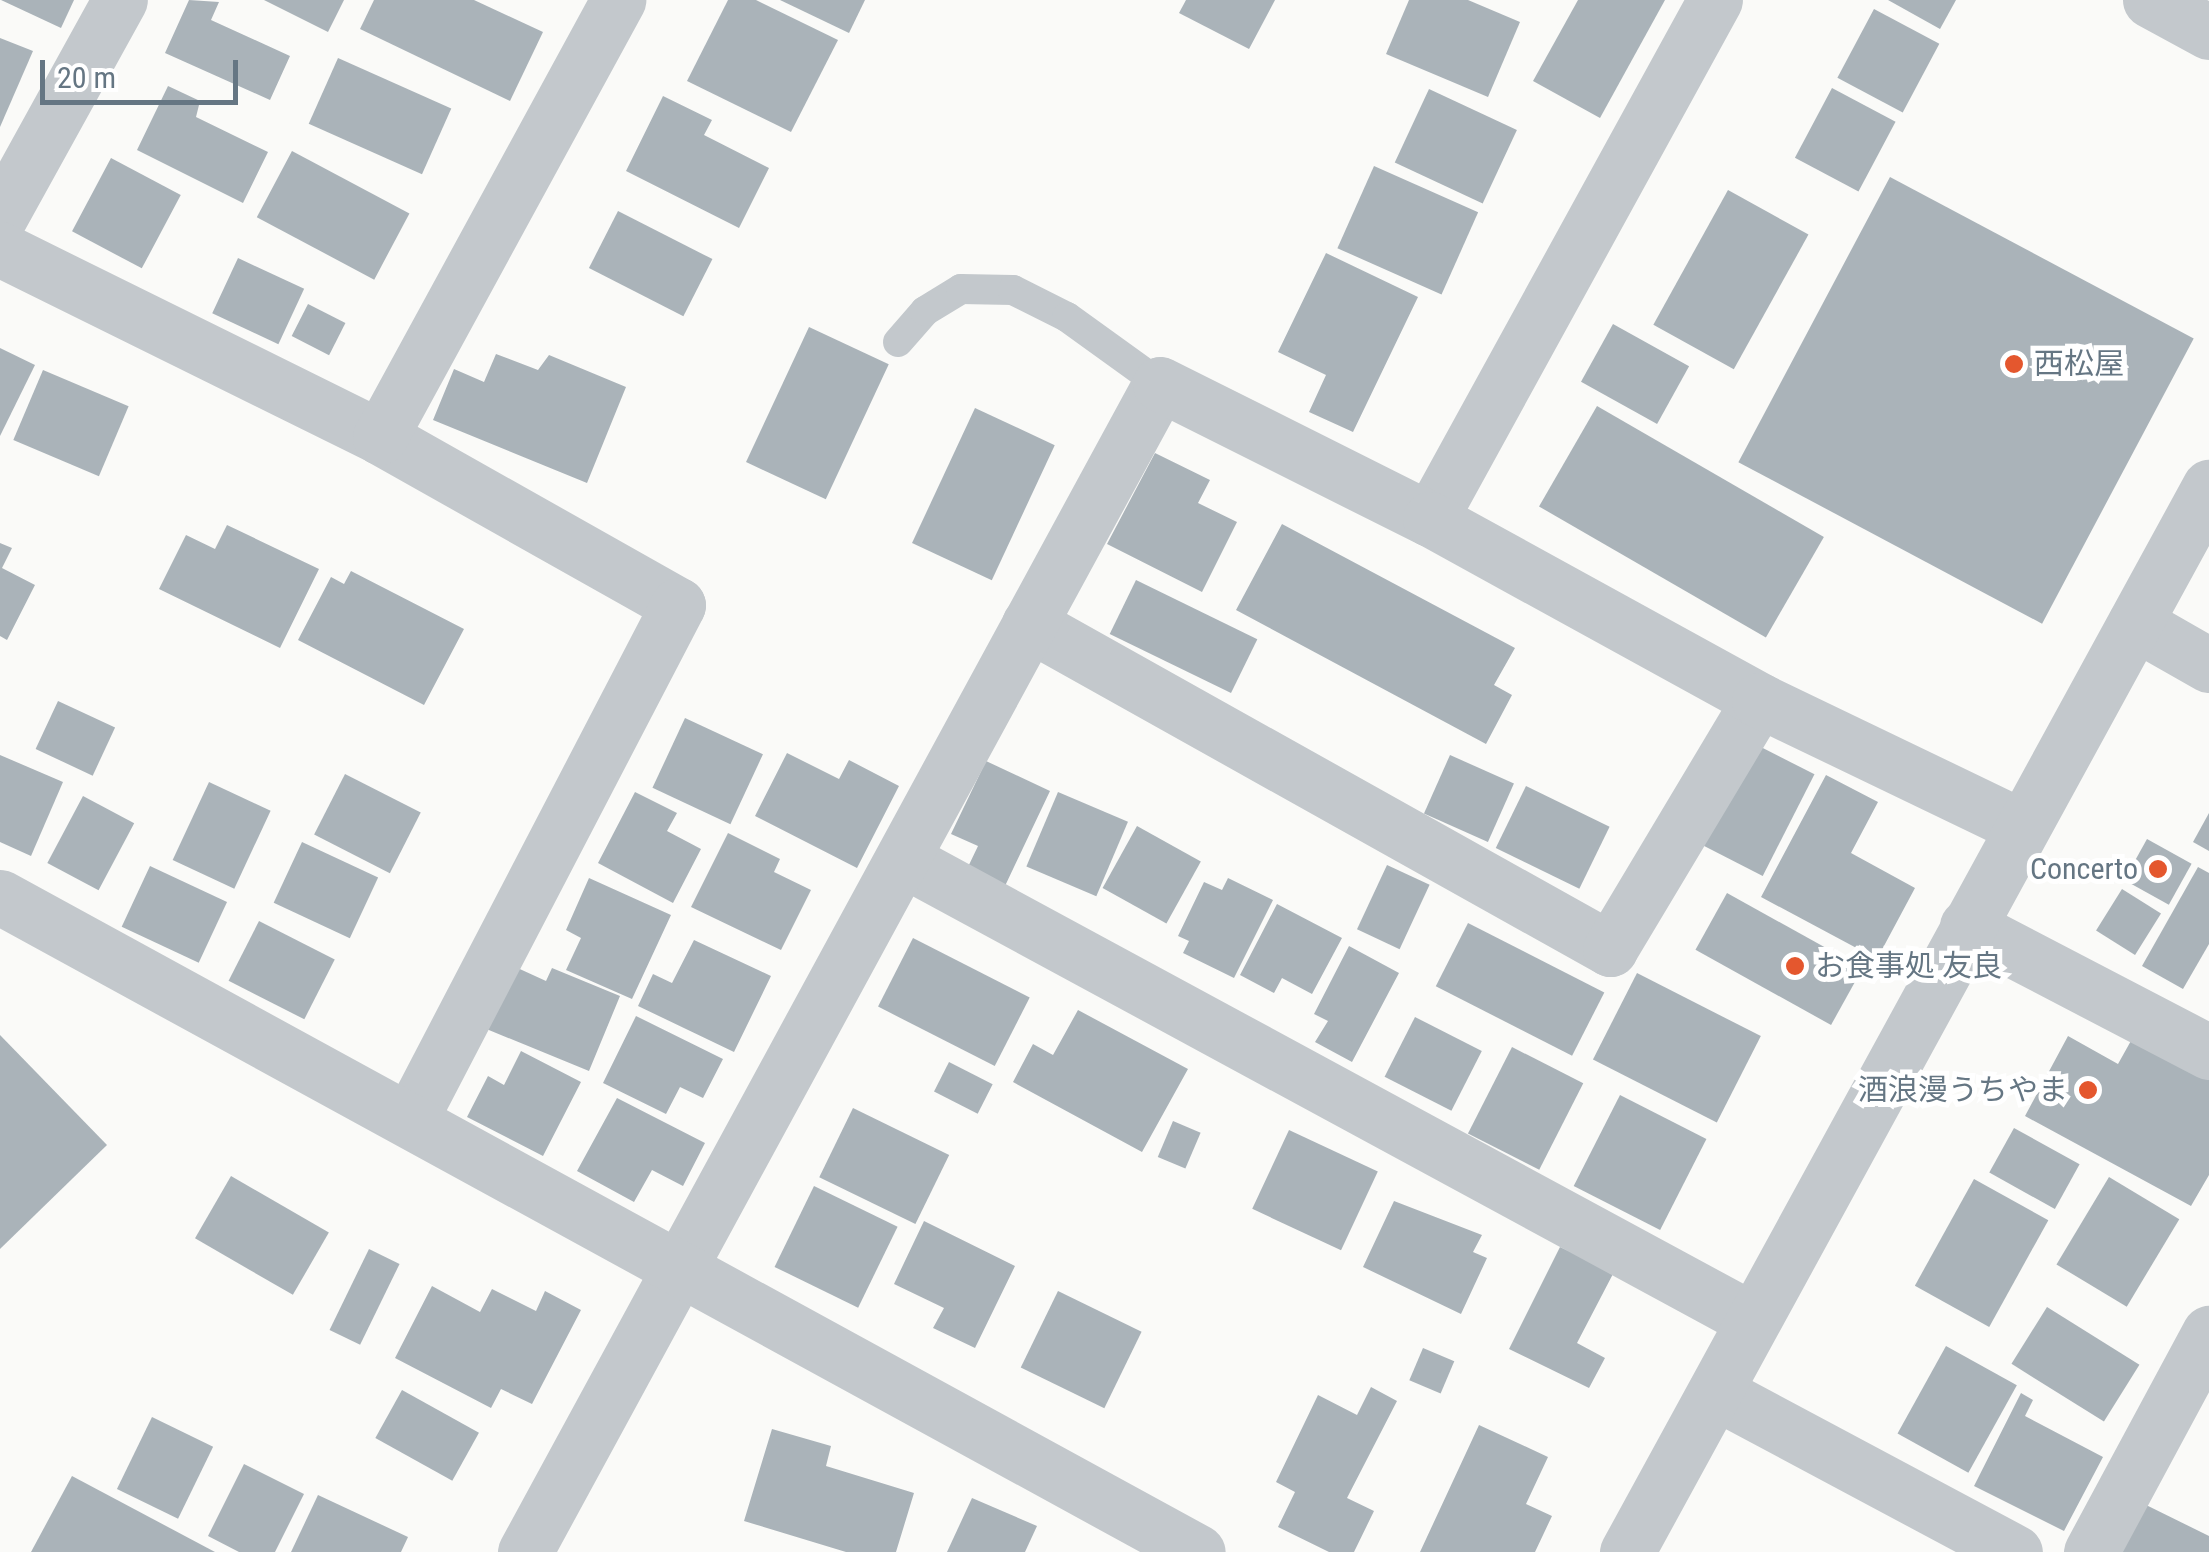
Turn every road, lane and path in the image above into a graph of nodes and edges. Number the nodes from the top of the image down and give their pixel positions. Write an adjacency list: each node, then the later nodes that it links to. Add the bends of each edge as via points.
1 (120, 0): 6 (street)
2 (618, 0): 10 (street)
3 (1715, 0): 12 (street)
4 (2150, 0): 5 (street)
5 (2209, 32)
6 (0, 217)
7 (0, 249): 10 (street)
8 (898, 342): 9 (lane, via 925,311 961,289 1013,290 1068,317)
9 (1160, 384): 12 (street); 14 (street)
10 (380, 437): 22 (street, via 678,605)
11 (2209, 488): 13 (street)
12 (1430, 519): 16 (street)
13 (2135, 623): 15 (street); 17 (street)
14 (1028, 624): 16 (street, via 1610,950); 18 (street)
15 (2209, 665)
16 (1759, 700): 17 (street)
17 (2020, 826): 20 (street)
18 (904, 860): 23 (street); 24 (street)
19 (0, 898): 22 (street)
20 (1967, 926): 21 (street); 24 (street)
21 (2209, 1052)
22 (411, 1118): 23 (street)
23 (678, 1270): 27 (street); 28 (street)
24 (1751, 1319): 26 (street)
25 (2209, 1333): 31 (street)
26 (1716, 1392): 29 (street); 30 (street)
27 (525, 1552)
28 (1198, 1552)
29 (1626, 1552)
30 (2015, 1552)
31 (2091, 1552)

